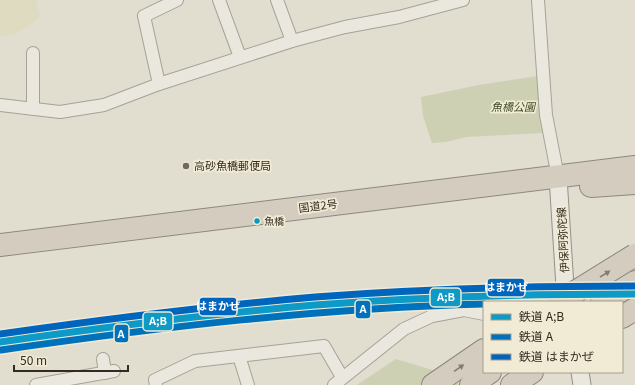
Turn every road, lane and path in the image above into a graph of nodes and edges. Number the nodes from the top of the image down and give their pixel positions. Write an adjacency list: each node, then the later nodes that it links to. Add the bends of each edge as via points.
1 (177, 0): 9 (street, via 144,16)
2 (218, 0): 8 (street)
3 (277, 0): 6 (street)
4 (463, 0): 6 (street)
5 (538, 0): 13 (street, via 546,115)
6 (292, 41): 8 (street)
7 (33, 53): 11 (street)
8 (240, 57): 9 (street)
9 (159, 84): 11 (street, via 104,105 60,112)
10 (0, 105): 11 (street)
11 (33, 109)
12 (635, 167): 13 (highway, 国道2号)
13 (559, 183): 14 (highway); 15 (highway, 国道2号, via 464,188); 19 (main road, 伊保阿弥陀線)
14 (635, 183)
15 (0, 245)
16 (635, 255): 18 (highway, one-way to 16, bridge)
17 (635, 282): 20 (highway)
18 (562, 301)
19 (568, 301)
20 (604, 301)
21 (635, 309): 23 (highway)
22 (483, 314): 29 (street, via 464,310 432,316 404,329)
23 (623, 316)
24 (483, 351): 33 (highway, one-way to 24)
25 (239, 356): 29 (street, via 324,346); 31 (street, via 195,361 155,380); 32 (street)
26 (103, 359): 30 (street, via 109,372)
27 (489, 373): 34 (highway)
28 (580, 373): 35 (main road)
29 (338, 381)
30 (36, 385)
31 (156, 385)
32 (248, 385)
33 (434, 385)
34 (471, 385)
35 (582, 385)

